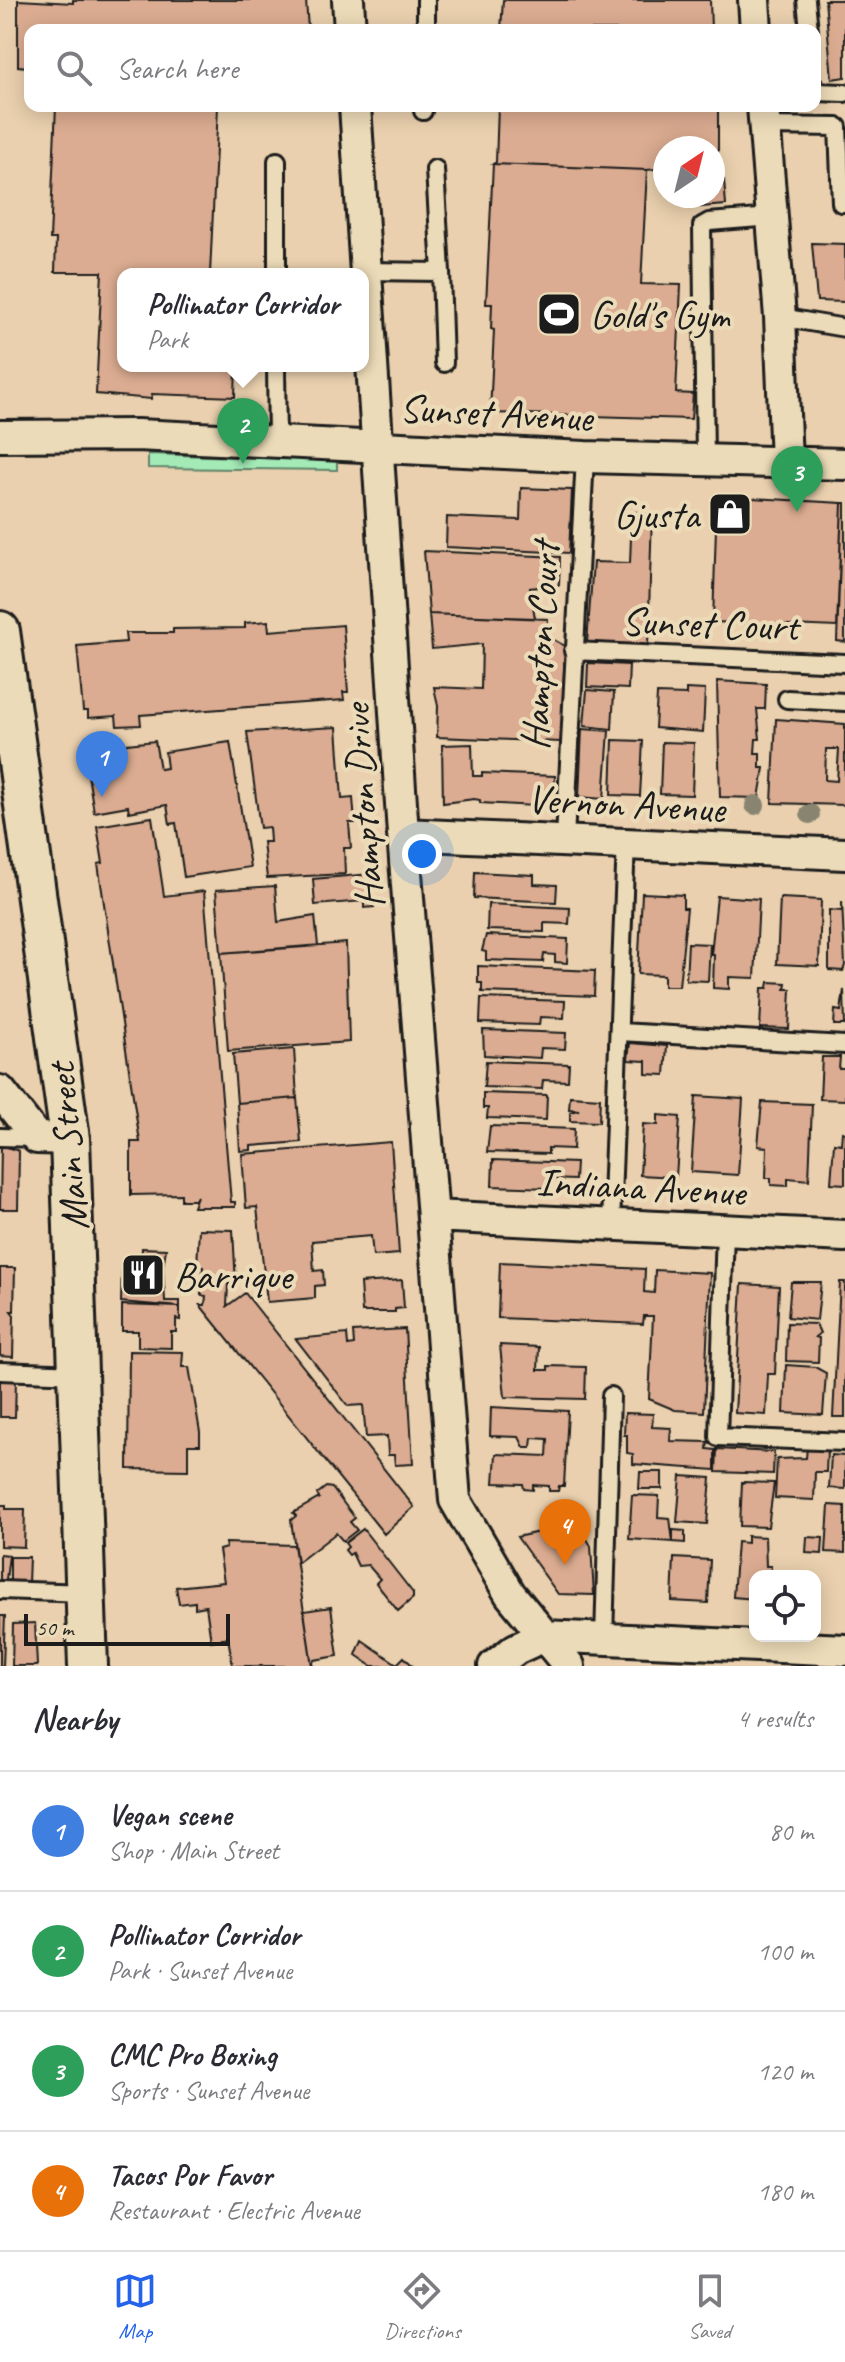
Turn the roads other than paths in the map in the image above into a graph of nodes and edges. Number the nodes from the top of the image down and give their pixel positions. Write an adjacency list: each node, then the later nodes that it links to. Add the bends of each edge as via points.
1 (348, 0): 5 (street)
2 (426, 0): 6 (lane)
3 (754, 0): 7 (street)
4 (806, 0): 8 (lane)
5 (350, 24)
6 (426, 24)
7 (756, 24)
8 (808, 24)
9 (821, 92): 10 (lane)
10 (845, 93)
11 (355, 112): 19 (street, Hampton Drive)
12 (764, 116): 13 (lane, via 838,127); 17 (street)
13 (842, 145): 16 (lane)
14 (277, 161): 18 (lane)
15 (435, 169): 21 (lane)
16 (845, 203)
17 (772, 217): 22 (street); 31 (lane, via 702,226)
18 (277, 268)
19 (365, 268)
20 (369, 271): 21 (lane)
21 (441, 272): 25 (lane)
22 (780, 317): 23 (lane); 32 (street)
23 (845, 328)
24 (369, 335): 29 (street, Hampton Drive)
25 (444, 363)
26 (276, 372): 28 (lane)
27 (0, 436): 28 (street, Sunset Avenue, via 51,433)
28 (277, 442): 29 (street, Sunset Avenue)
29 (376, 446): 30 (street, Sunset Avenue); 39 (street, Hampton Drive)
30 (585, 457): 31 (street, Sunset Avenue); 35 (lane, Hampton Court)
31 (705, 459): 32 (street, Sunset Avenue)
32 (786, 462): 33 (street, Sunset Avenue)
33 (845, 464)
34 (0, 631): 47 (street, Main Street)
35 (573, 651): 36 (lane, Sunset Court); 40 (lane, Hampton Court)
36 (845, 663)
37 (787, 699): 38 (lane)
38 (845, 702)
39 (403, 834): 40 (street, Vernon Avenue); 48 (street, Hampton Drive)
40 (565, 839): 41 (street, Vernon Avenue)
41 (626, 842): 42 (street, Vernon Avenue); 43 (lane)
42 (845, 854)
43 (620, 1032): 44 (lane); 49 (lane)
44 (845, 1045)
45 (0, 1091): 47 (street)
46 (0, 1137): 47 (lane)
47 (54, 1139): 53 (street, Main Street)
48 (433, 1216): 49 (street, Indiana Avenue); 58 (street, Hampton Drive, via 455,1500 510,1594)
49 (611, 1224): 50 (street, Indiana Avenue)
50 (725, 1231): 51 (street, Indiana Avenue); 55 (lane, via 718,1437)
51 (845, 1236)
52 (0, 1371): 53 (lane)
53 (80, 1374): 57 (street, Main Street)
54 (611, 1396): 59 (lane)
55 (845, 1442)
56 (0, 1590): 57 (lane)
57 (86, 1593): 61 (street, Main Street)
58 (544, 1636): 59 (street); 62 (street); 63 (street)
59 (604, 1639): 60 (street)
60 (845, 1650)
61 (88, 1666)
62 (494, 1666)
63 (569, 1666)

